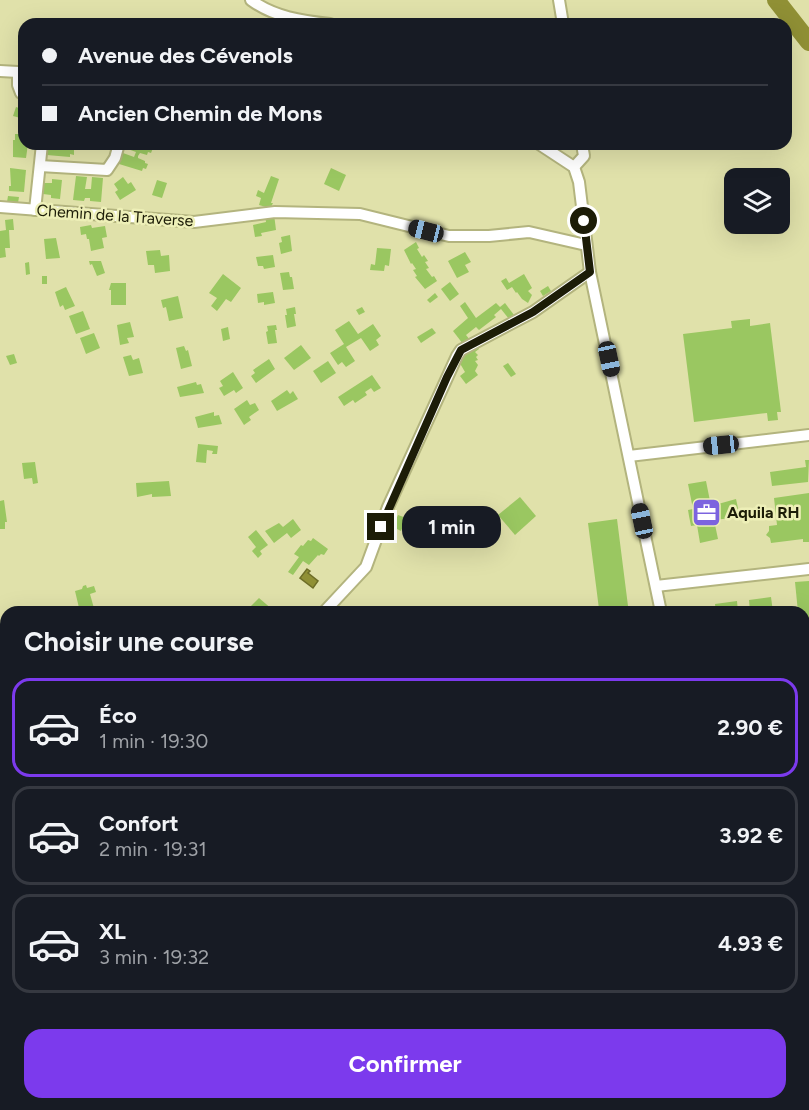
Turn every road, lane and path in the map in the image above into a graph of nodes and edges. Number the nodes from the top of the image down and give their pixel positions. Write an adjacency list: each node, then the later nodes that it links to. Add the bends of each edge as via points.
1 (251, 0): 3 (street)
2 (559, 0): 4 (street)
3 (288, 18)
4 (562, 18)
5 (0, 71): 6 (street)
6 (18, 72)
7 (41, 150): 11 (street)
8 (117, 150): 11 (street, via 107,170)
9 (548, 150): 12 (street)
10 (583, 150): 12 (street, via 584,156)
11 (40, 166): 14 (street)
12 (574, 167): 15 (street)
13 (0, 207): 14 (street, Chemin de la Traverse)
14 (35, 210): 15 (street, Chemin de la Traverse, via 194,222 275,212 360,214 448,236 529,232)
15 (586, 244): 16 (street)
16 (590, 272): 18 (street); 21 (street, via 533,312 461,350 388,507 366,567)
17 (809, 435): 18 (street)
18 (629, 456): 20 (street)
19 (809, 569): 20 (street)
20 (656, 586): 22 (street)
21 (330, 606)
22 (660, 606)

